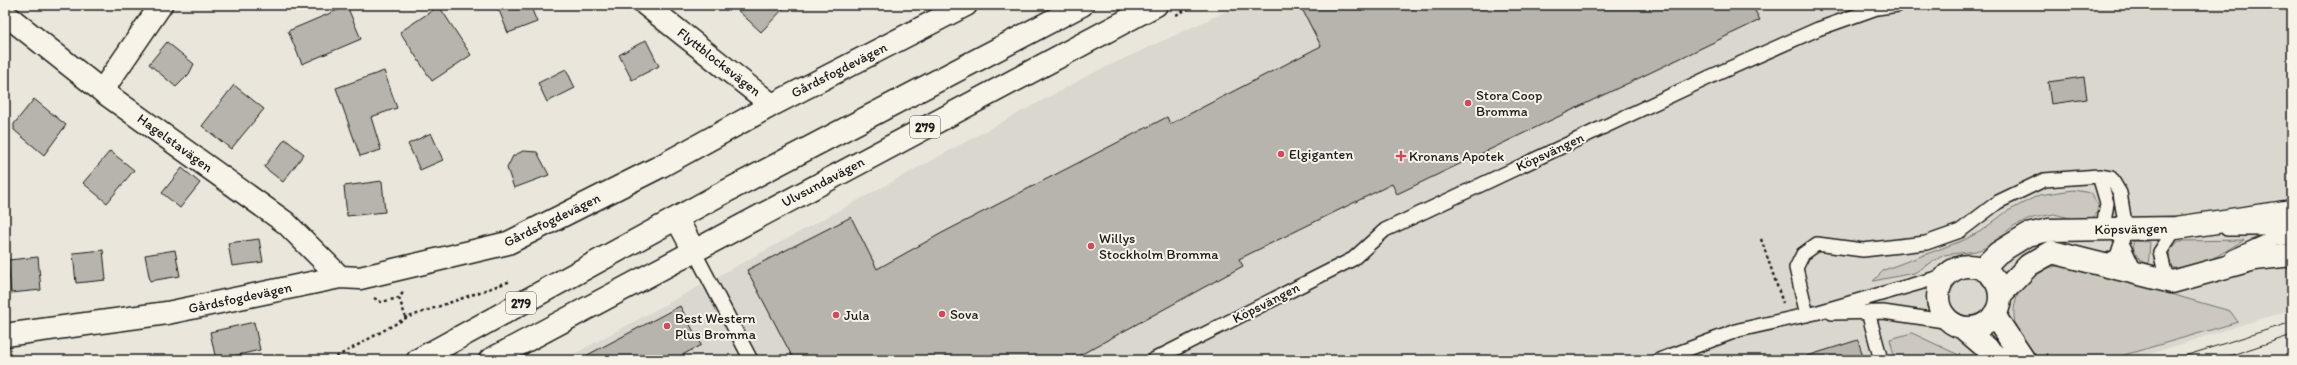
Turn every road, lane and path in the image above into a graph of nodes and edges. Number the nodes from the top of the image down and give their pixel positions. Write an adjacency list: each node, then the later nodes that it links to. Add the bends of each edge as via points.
1 (161, 5): 8 (street)
2 (646, 5): 9 (street, Flyttblocksvägen)
3 (966, 5): 9 (street, Gårdsfogdevägen)
4 (1082, 5): 12 (street, 279, via 716,196)
5 (1156, 5): 18 (street, Ulvsundavägen / 279)
6 (1898, 5): 38 (lane, Köpsvängen, via 1877,8 1818,29 1712,76 1390,228 1353,260)
7 (5, 14): 8 (street, Hagelstavägen)
8 (102, 91): 24 (street, Hagelstavägen, via 286,224)
9 (772, 105): 24 (street, Gårdsfogdevägen, via 661,166 508,243 360,278)
10 (2099, 176): 15 (lane, via 2107,202); 16 (lane, via 2110,178 2120,193); 30 (lane, via 2044,180 1998,202 1960,231 1926,243 1863,250 1816,244 1804,254 1796,268)
11 (2292, 212): 14 (street, Köpsvängen)
12 (677, 219): 18 (street); 36 (street, 279)
13 (2292, 226): 14 (lane, via 2270,230)
14 (2176, 228): 16 (street, Köpsvängen); 26 (lane, via 2160,252 2165,272)
15 (2103, 229): 16 (street, Köpsvängen); 21 (street, Köpsvängen, via 2050,230 2027,235 1998,253)
16 (2124, 236): 20 (lane, via 2117,256); 23 (lane)
17 (2292, 237): 26 (lane, via 2270,240)
18 (694, 251): 34 (lane); 37 (street, Ulvsundavägen)
19 (2292, 254): 26 (street, via 2255,259)
20 (2102, 264): 23 (street); 28 (street, via 2052,252 2029,265)
21 (1982, 269): 22 (street, via 1964,266); 28 (street, via 1994,279)
22 (1948, 275): 30 (lane); 32 (street, via 1938,290 1938,299 1940,308)
23 (2138, 275): 26 (street)
24 (340, 277): 33 (street, Gårdsfogdevägen, via 167,313)
25 (517, 280): 31 (path)
26 (2172, 282)
27 (399, 298): 31 (path)
28 (1997, 305): 32 (street, via 1981,326); 42 (street)
29 (1868, 312): 30 (lane); 32 (lane, via 1883,312); 40 (lane)
30 (1811, 314): 39 (lane, via 1739,330)
31 (406, 318): 35 (path)
32 (1957, 325): 41 (street)
33 (5, 336)
34 (747, 359)
35 (331, 360)
36 (418, 360)
37 (490, 360)
38 (1153, 360)
39 (1659, 360)
40 (1881, 360)
41 (2000, 360)
42 (2024, 360)

